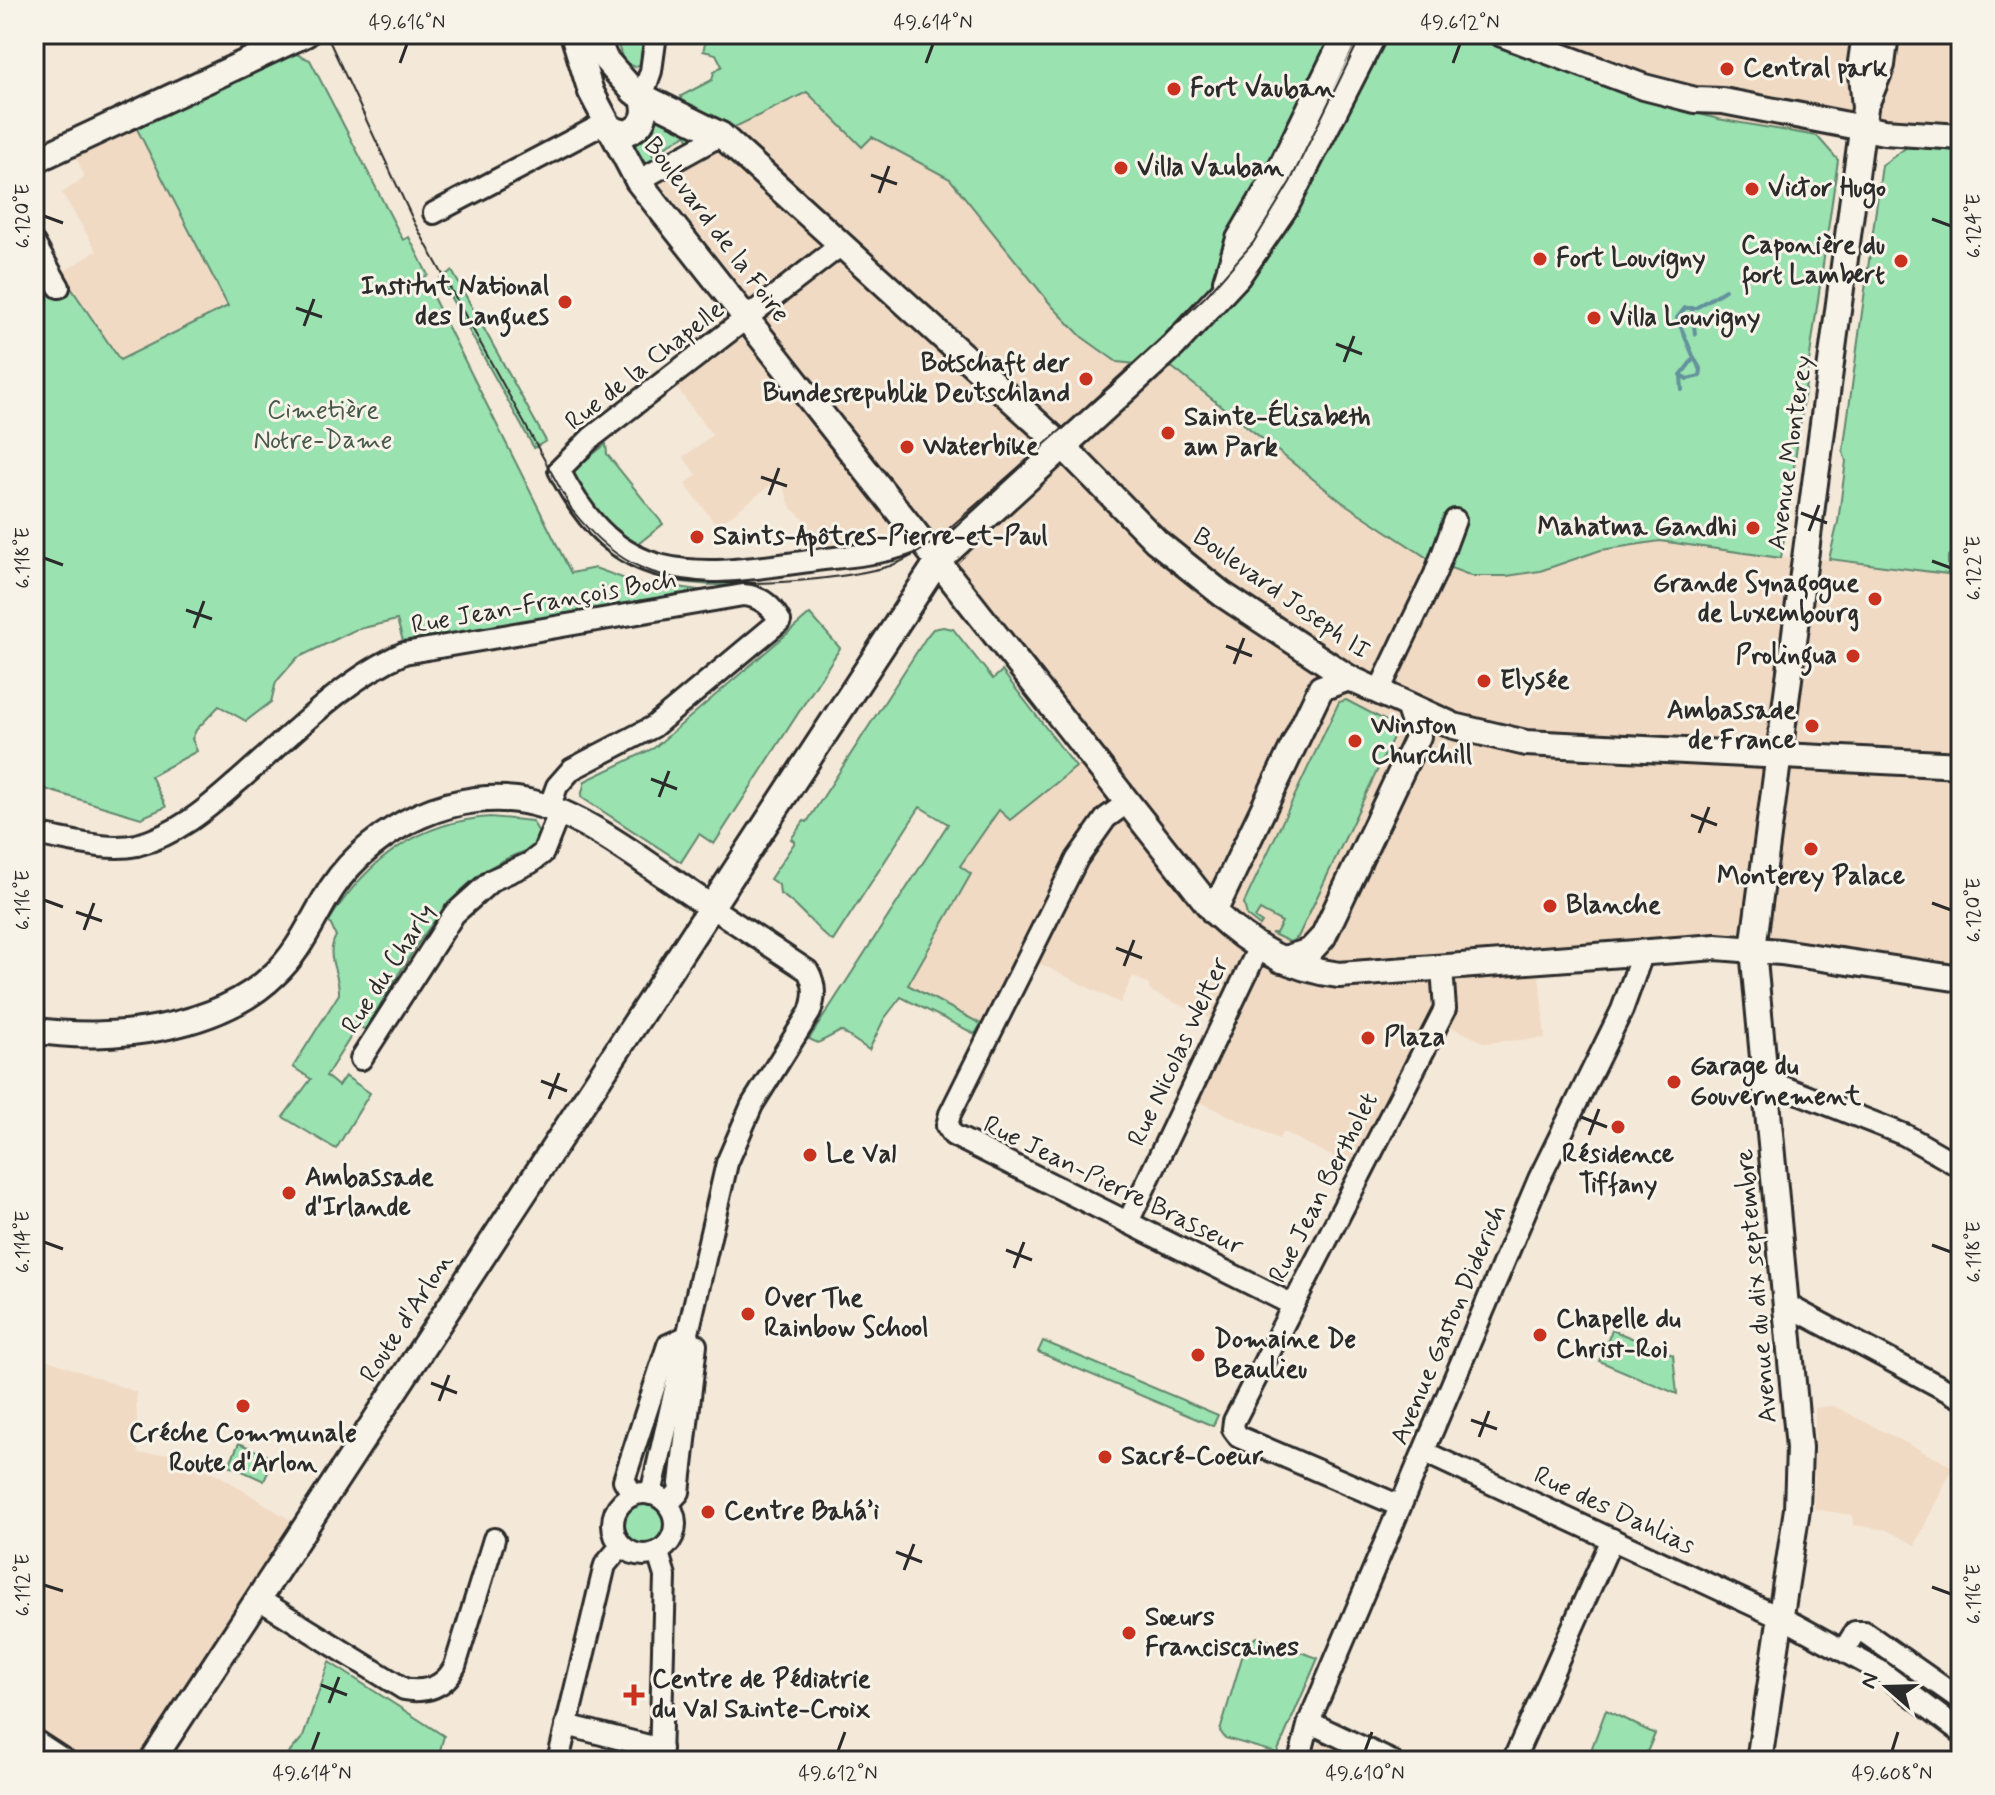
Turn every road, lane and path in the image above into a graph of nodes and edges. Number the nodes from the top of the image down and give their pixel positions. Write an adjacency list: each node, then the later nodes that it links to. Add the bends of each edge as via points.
1 (305, 34): 15 (main road)
2 (573, 34): 12 (main road, Boulevard de la Foire)
3 (595, 34): 10 (main road, Boulevard Joseph II, via 605,59)
4 (656, 34): 10 (street, via 651,71)
5 (1346, 34): 21 (main road, via 1239,239)
6 (1374, 34): 21 (main road, Route d'Arlon, via 1286,206)
7 (1502, 34): 11 (main road, via 1676,96)
8 (1865, 34): 11 (main road, Avenue Monterey)
9 (1886, 34): 11 (main road, Avenue Monterey)
10 (638, 95): 12 (main road, via 625,91 608,99); 12 (main road, via 645,115 641,124 626,133); 13 (main road, Boulevard Joseph II)
11 (1864, 118): 14 (main road); 31 (main road, Avenue Monterey)
12 (605, 122): 16 (main road, Boulevard de la Foire); 17 (street)
13 (721, 135): 16 (street); 19 (main road, Boulevard Joseph II)
14 (1961, 137)
15 (34, 161)
16 (638, 181): 22 (main road, Boulevard de la Foire)
17 (434, 213)
18 (34, 243): 20 (street)
19 (841, 245): 22 (street, Rue de la Chapelle); 23 (main road, Boulevard Joseph II)
20 (59, 287)
21 (1216, 301): 23 (main road, Route d'Arlon)
22 (738, 323): 25 (main road, Boulevard de la Foire); 25 (street, Rue de la Chapelle, via 591,438 559,470 584,514 605,536 644,560 701,573 883,551)
23 (1063, 446): 26 (main road, Route d'Arlon); 28 (main road, Boulevard Joseph II, via 1156,541 1222,594)
24 (1455, 520): 29 (street)
25 (922, 538): 26 (main road, Boulevard de la Foire)
26 (938, 561): 33 (main road, Boulevard de la Foire); 36 (main road, Route d'Arlon)
27 (780, 621): 34 (street, Rue du Charly, via 653,727 572,769 557,786); 35 (street, Rue Jean-François Boch, via 763,601 743,595 404,653 358,678 203,812 161,836 111,846)
28 (1349, 678): 29 (main road, Boulevard Joseph II); 37 (main road, via 1321,688)
29 (1378, 693): 30 (main road, Boulevard Joseph II)
30 (1409, 708): 31 (main road, Boulevard Joseph II, via 1526,743); 41 (main road, via 1418,736 1323,937 1310,951)
31 (1779, 757): 32 (main road, Boulevard Joseph II); 39 (main road, Avenue Monterey)
32 (1961, 765)
33 (1128, 802): 37 (main road, Boulevard de la Foire); 48 (street, Rue Jean-Pierre Brasseur, via 1106,818 1077,859 947,1126 953,1135)
34 (554, 810): 36 (main road); 44 (main road, via 491,799 412,819 365,849 332,887 289,959 259,988 228,1007 156,1028 86,1034); 45 (street, Rue du Charly, via 543,853 492,880 454,914)
35 (34, 834)
36 (711, 907): 51 (street, via 808,971 815,992 810,1012 752,1105 727,1163); 60 (main road, Route d'Arlon)
37 (1214, 912): 38 (main road, Boulevard de la Foire)
38 (1258, 949): 41 (main road, Boulevard de la Foire); 48 (street, Rue Nicolas Welter)
39 (1753, 949): 40 (main road, Boulevard de la Foire); 43 (main road, Boulevard de la Foire); 46 (main road, Avenue du dix septembre)
40 (1643, 952): 42 (main road, Boulevard de la Foire); 53 (street, Avenue Gaston Diderich, via 1622,1010 1539,1179)
41 (1281, 960): 42 (main road, Boulevard de la Foire, via 1339,975)
42 (1442, 968): 49 (street, Rue Jean Bertholet, via 1445,1009)
43 (1961, 979)
44 (34, 1030)
45 (361, 1059)
46 (1766, 1080): 47 (street, via 1905,1135); 50 (main road, Avenue du dix septembre)
47 (1961, 1167)
48 (1128, 1222): 49 (street, Rue Jean-Pierre Brasseur)
49 (1293, 1305): 55 (street, Rue Jean Bertholet, via 1233,1429 1239,1437)
50 (1787, 1305): 52 (street); 61 (main road, Avenue du dix septembre, via 1799,1448 1797,1509)
51 (686, 1337): 54 (street, via 696,1345 679,1492); 54 (street, via 668,1345 624,1480)
52 (1961, 1398)
53 (1424, 1452): 55 (street, Avenue Gaston Diderich); 57 (street, Rue des Dahlias)
54 (651, 1497): 58 (street, via 615,1512 613,1524); 59 (street, via 674,1514 673,1537)
55 (1400, 1506): 64 (street, Avenue Gaston Diderich)
56 (494, 1539): 60 (street, via 455,1666 428,1690 404,1689)
57 (1612, 1539): 61 (street, Rue des Dahlias); 75 (street)
58 (621, 1546): 59 (street, via 638,1556); 65 (street, via 605,1565)
59 (658, 1553): 68 (street, via 665,1576)
60 (257, 1598): 70 (main road, Route d'Arlon)
61 (1782, 1618): 62 (street, Rue des Dahlias); 76 (main road, Avenue du dix septembre)
62 (1844, 1650): 63 (street, via 1855,1632 1864,1632); 66 (street, Rue des Dahlias)
63 (1961, 1700)
64 (1309, 1722): 72 (street, Avenue Gaston Diderich); 73 (street, Avenue Gaston Diderich); 74 (street)
65 (566, 1725): 68 (street); 71 (street)
66 (1961, 1732)
67 (34, 1740): 69 (street)
68 (660, 1755)
69 (66, 1761)
70 (152, 1761)
71 (558, 1761)
72 (1284, 1761)
73 (1299, 1761)
74 (1391, 1761)
75 (1513, 1761)
76 (1759, 1761)

